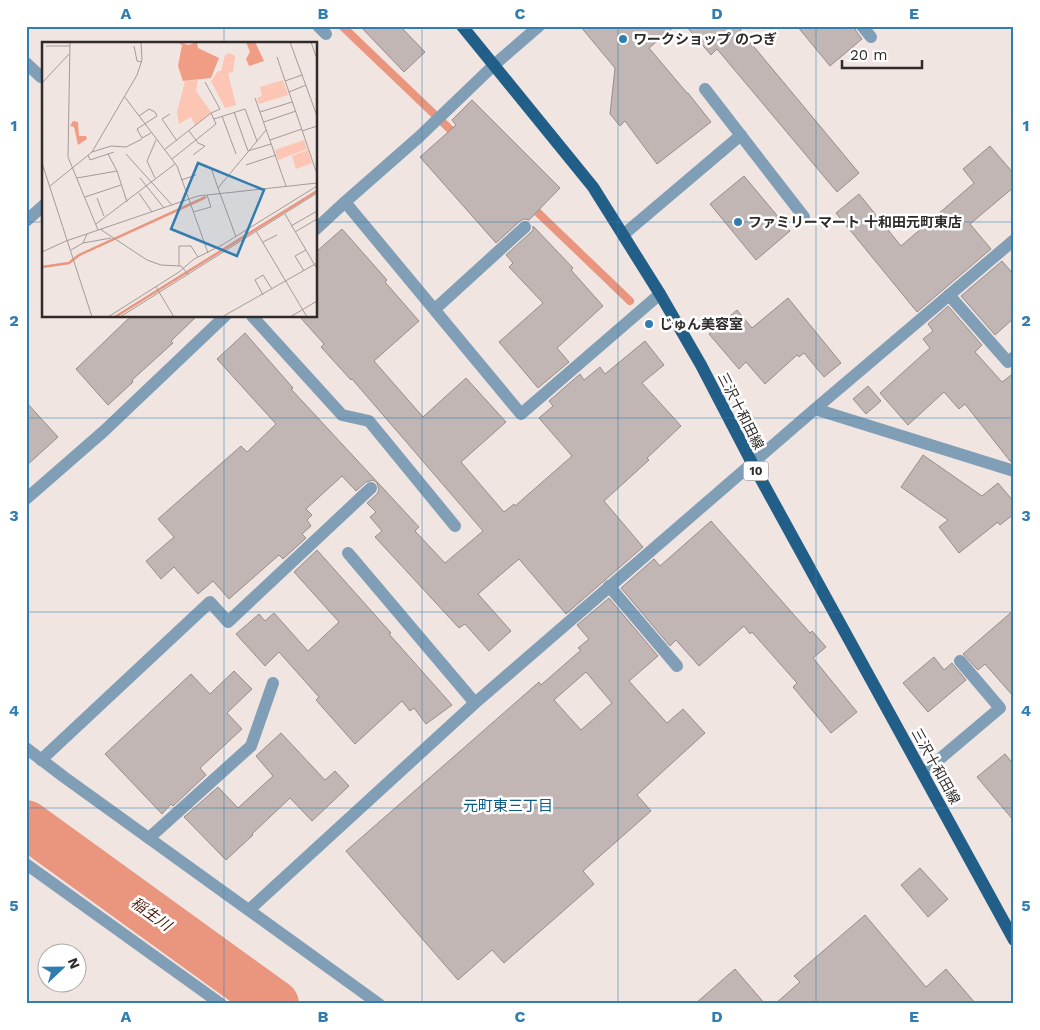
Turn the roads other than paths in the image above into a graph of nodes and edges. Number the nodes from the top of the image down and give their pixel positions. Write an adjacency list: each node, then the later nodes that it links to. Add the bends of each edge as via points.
1 (462, 26): 6 (main road, 三沢十和田線 / 10)
2 (539, 26): 6 (street)
3 (862, 26): 4 (street)
4 (871, 37)
5 (26, 63): 7 (street)
6 (494, 65): 10 (street); 16 (main road, 三沢十和田線 / 10, via 593,187)
7 (41, 77)
8 (705, 89): 9 (street)
9 (741, 135): 12 (street); 16 (street)
10 (345, 202): 15 (street); 20 (street)
11 (42, 207): 13 (street)
12 (804, 217)
13 (26, 221)
14 (525, 227): 20 (street)
15 (318, 228)
16 (623, 235): 18 (main road, 三沢十和田線 / 10)
17 (1014, 240): 19 (street)
18 (660, 294): 20 (street, via 522,414); 25 (main road, 三沢十和田線 / 10)
19 (950, 295): 23 (street, via 1008,362); 24 (street)
20 (435, 308)
21 (223, 318): 28 (street, via 104,431)
22 (254, 318): 29 (street, via 342,415 369,421)
23 (1014, 357)
24 (815, 409): 25 (street); 26 (street)
25 (752, 464): 31 (street); 38 (main road, 三沢十和田線 / 10)
26 (1014, 471)
27 (371, 488): 37 (street, via 228,622 210,602)
28 (26, 498)
29 (455, 526)
30 (348, 553): 35 (street)
31 (609, 586): 33 (street); 35 (street)
32 (960, 661): 38 (street, via 1000,708)
33 (676, 666)
34 (273, 683): 39 (street, via 251,746)
35 (475, 703): 41 (street)
36 (26, 748): 37 (street)
37 (42, 760): 39 (street)
38 (923, 773): 42 (main road, 三沢十和田線 / 10)
39 (149, 838): 41 (street)
40 (26, 864): 43 (street)
41 (250, 910): 44 (street)
42 (1014, 940)
43 (221, 1004)
44 (380, 1004)

